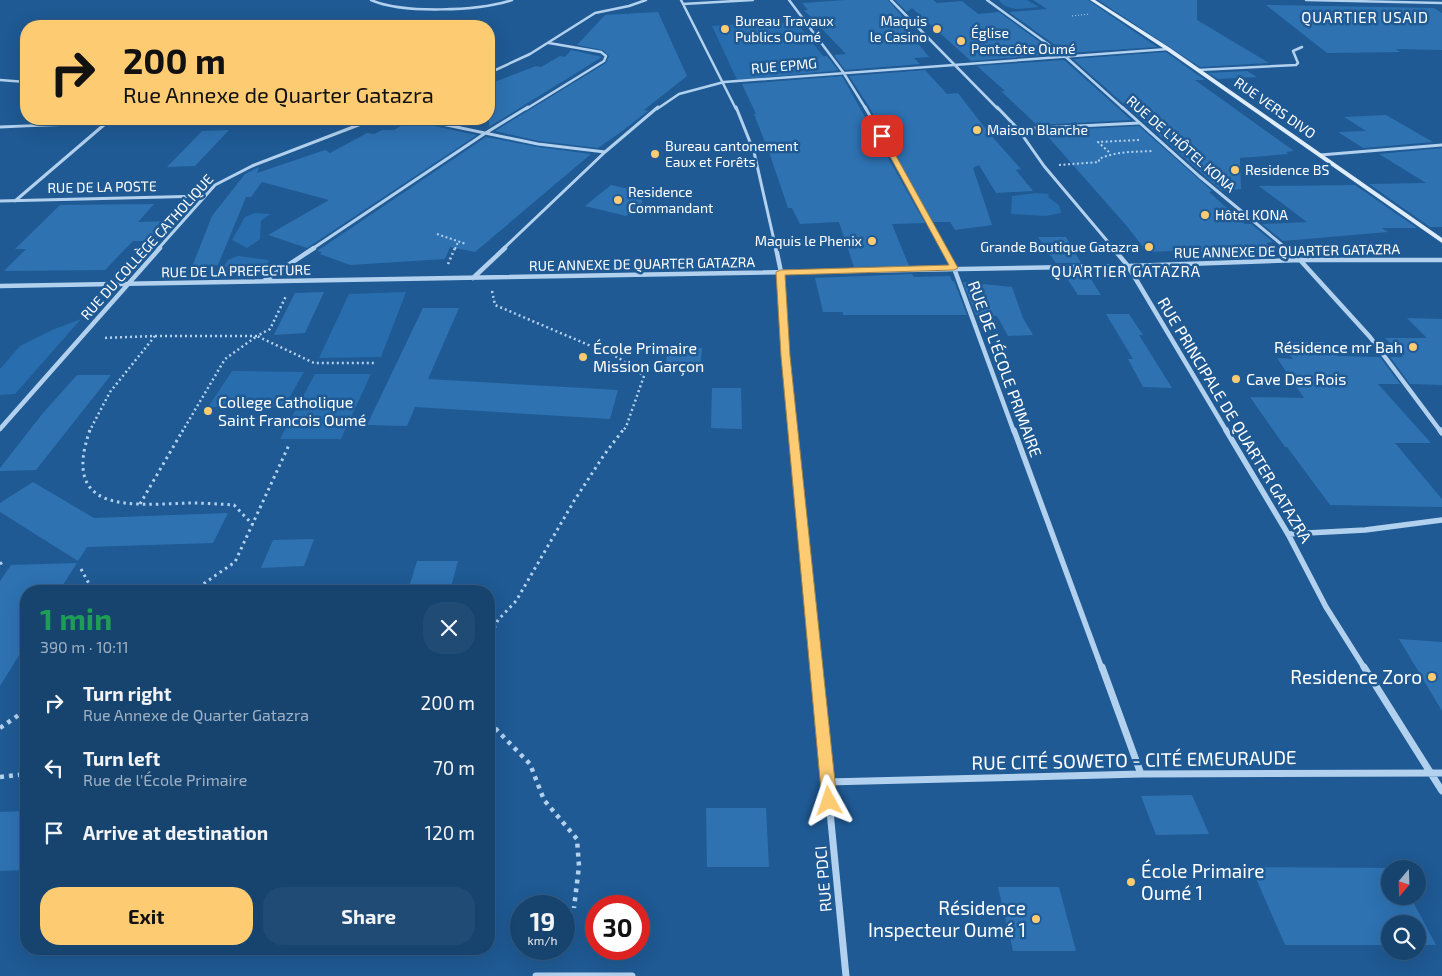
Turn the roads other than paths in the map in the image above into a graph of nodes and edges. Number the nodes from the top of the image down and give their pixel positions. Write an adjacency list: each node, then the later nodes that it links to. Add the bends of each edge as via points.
1 (371, 0): 2 (street, via 394,6 468,8 501,5)
2 (512, 0)
3 (646, 0): 14 (street, via 596,13)
4 (681, 0): 13 (street, RUE PDCI)
5 (753, 0): 13 (street)
6 (789, 0): 21 (street, RUE DE L'ÉCOLE PRIMAIRE)
7 (891, 0): 18 (street, RUE PRINCIPALE DE QUARTER GATAZRA)
8 (988, 0): 17 (street, RUE DE L'HÔTEL KONA)
9 (1092, 0): 16 (main road, RUE VERS DIVO)
10 (1306, 0): 11 (street)
11 (1360, 0): 12 (street)
12 (1442, 3)
13 (683, 4): 24 (street, RUE PDCI)
14 (549, 43): 19 (street); 32 (street, via 601,52 606,58)
15 (1302, 48): 20 (street, via 1293,51 1296,65)
16 (1168, 50): 17 (street, RUE EPMG); 20 (main road, RUE VERS DIVO)
17 (1067, 58): 18 (street, RUE EPMG); 25 (street, RUE DE L'HÔTEL KONA)
18 (954, 64): 21 (street, RUE EPMG); 31 (street, RUE PRINCIPALE DE QUARTER GATAZRA)
19 (495, 70)
20 (1198, 70): 35 (main road, RUE VERS DIVO)
21 (843, 72): 24 (street, RUE EPMG); 43 (street, RUE DE L'ÉCOLE PRIMAIRE)
22 (0, 80): 23 (street)
23 (20, 82)
24 (724, 82): 34 (street, RUE EPMG, via 674,95); 44 (street, RUE PDCI, via 754,152)
25 (1139, 123): 31 (street); 40 (street, RUE DE L'HÔTEL KONA)
26 (70, 125): 30 (street)
27 (104, 125): 38 (street)
28 (357, 125): 36 (street, RUE DU COLLÈGE CATHOLIQUE, via 235,173 215,185)
29 (444, 125): 32 (street)
30 (0, 127)
31 (1018, 129): 42 (street, RUE PRINCIPALE DE QUARTER GATAZRA, via 1044,166)
32 (484, 134): 34 (street); 46 (street)
33 (1442, 145): 35 (street)
34 (605, 152): 45 (street, RUE EPMG)
35 (1320, 155): 39 (main road, RUE VERS DIVO)
36 (205, 196): 38 (street, RUE DE LA POSTE); 47 (street, RUE DU COLLÈGE CATHOLIQUE)
37 (0, 201): 38 (street, RUE DE LA POSTE)
38 (14, 201)
39 (1442, 241)
40 (1300, 260): 41 (street, RUE ANNEXE DE QUARTER GATAZRA); 42 (street, RUE ANNEXE DE QUARTER GATAZRA); 50 (street, RUE DE L'HÔTEL KONA, via 1370,337)
41 (1442, 260)
42 (1128, 266): 43 (street, RUE ANNEXE DE QUARTER GATAZRA); 52 (street, RUE PRINCIPALE DE QUARTER GATAZRA)
43 (954, 268): 44 (street, RUE ANNEXE DE QUARTER GATAZRA); 55 (street, RUE DE L'ÉCOLE PRIMAIRE)
44 (781, 272): 45 (street, RUE ANNEXE DE QUARTER GATAZRA); 56 (street, RUE PDCI, via 786,366)
45 (472, 278): 46 (street, RUE DE LA PREFECTURE)
46 (263, 282): 47 (street, RUE DE LA PREFECTURE)
47 (127, 284): 48 (street, RUE DE LA PREFECTURE); 49 (street, RUE DU COLLÈGE CATHOLIQUE)
48 (0, 286)
49 (0, 429)
50 (1442, 433)
51 (1442, 520): 52 (street, via 1339,532)
52 (1288, 534): 53 (street, RUE PRINCIPALE DE QUARTER GATAZRA, via 1326,607)
53 (1432, 773): 54 (street, RUE CITÉ SOWETO - CITÉ EMEURAUDE); 55 (street, RUE CITÉ SOWETO - CITÉ EMEURAUDE); 57 (street, RUE PRINCIPALE DE QUARTER GATAZRA)
54 (1442, 773)
55 (1142, 774): 56 (street, RUE CITÉ SOWETO - CITÉ EMEURAUDE)
56 (828, 782): 61 (street, RUE PDCI)
57 (1442, 791)
58 (579, 975): 59 (street); 60 (street)
59 (536, 976)
60 (632, 976)
61 (846, 976)

